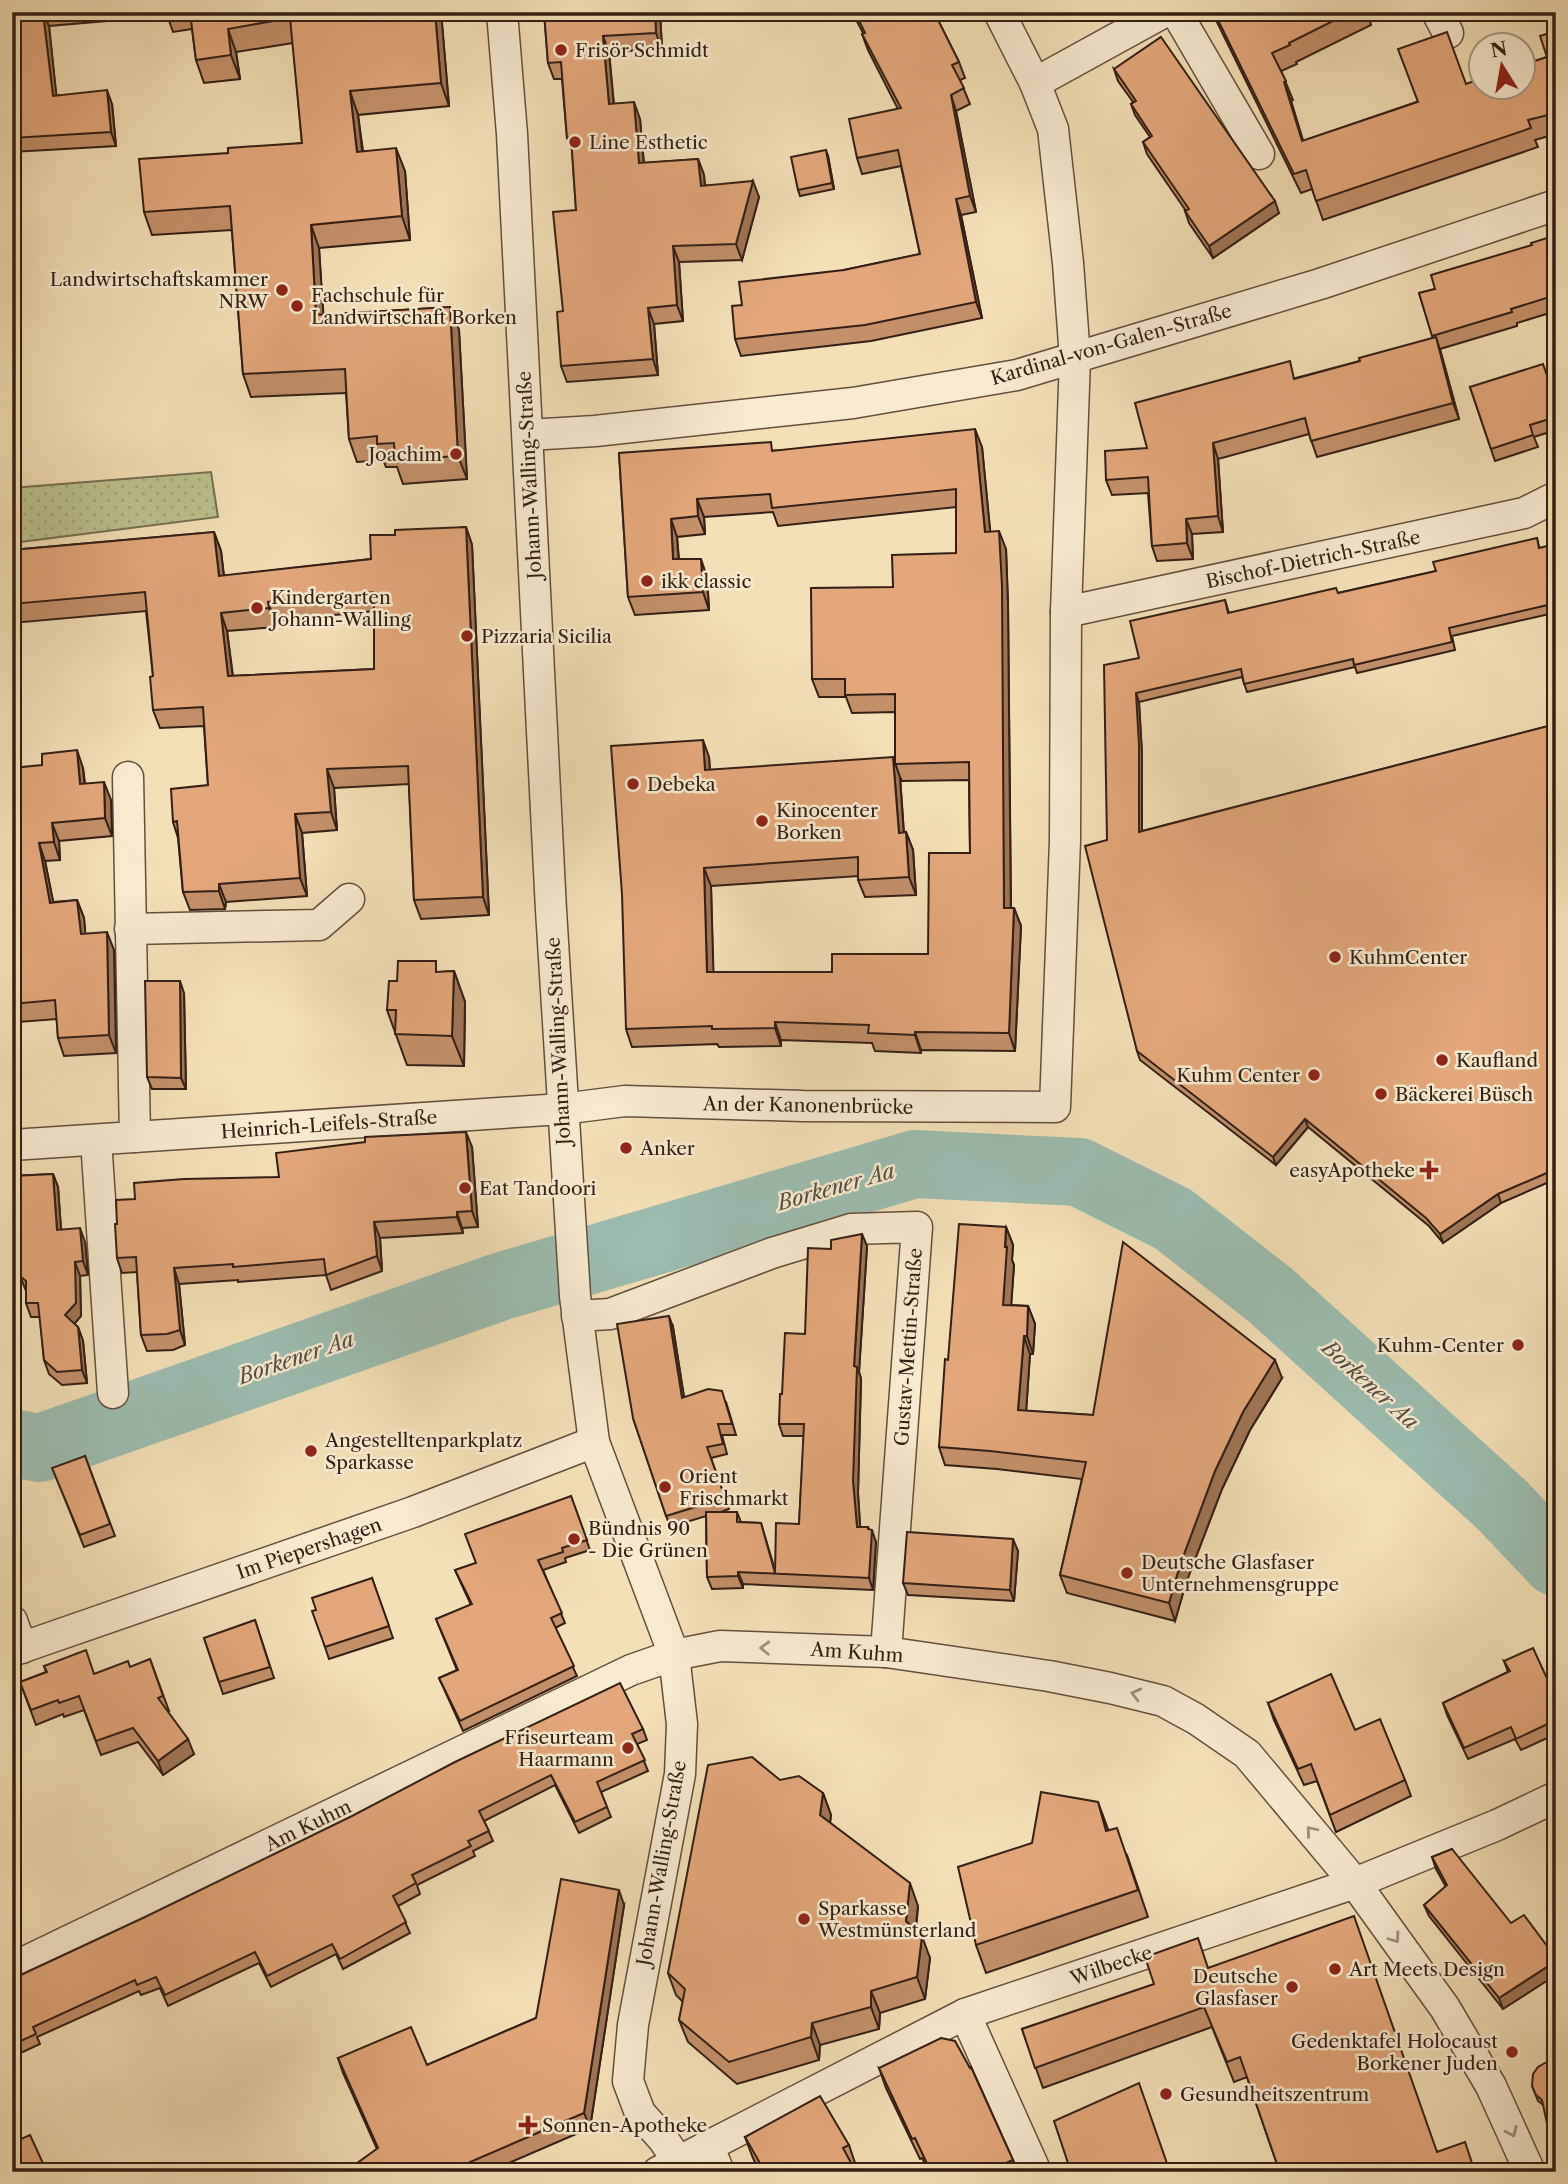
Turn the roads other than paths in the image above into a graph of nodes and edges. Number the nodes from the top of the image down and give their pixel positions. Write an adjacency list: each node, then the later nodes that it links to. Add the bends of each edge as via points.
1 (502, 12): 9 (street, Johann-Walling-Straße)
2 (999, 12): 5 (street)
3 (1164, 12): 5 (street)
4 (1176, 12): 6 (street)
5 (1035, 83): 8 (street, via 1053,128)
6 (1259, 154)
7 (1556, 205): 8 (street, Kardinal-von-Galen-Straße, via 1320,284)
8 (1074, 358): 9 (street, Kardinal-von-Galen-Straße, via 1017,375 853,403); 11 (street)
9 (528, 435): 15 (street, Johann-Walling-Straße)
10 (1556, 497): 11 (street, Bischof-Dietrich-Straße, via 1524,513)
11 (1066, 612): 15 (street, An der Kanonenbrücke, via 1065,840 1055,1107 625,1101)
12 (128, 777): 14 (street)
13 (349, 899): 14 (street, via 319,925)
14 (130, 929): 16 (street)
15 (562, 1109): 16 (street, Heinrich-Leifels-Straße); 19 (street, Johann-Walling-Straße)
16 (135, 1137): 17 (street, Heinrich-Leifels-Straße)
17 (96, 1140): 18 (street, Heinrich-Leifels-Straße); 20 (street)
18 (12, 1145)
19 (576, 1306): 21 (street, Johann-Walling-Straße); 23 (street, Gustav-Mettin-Straße, via 610,1314 772,1253 852,1229 917,1227)
20 (113, 1393)
21 (594, 1442): 22 (street, Im Piepershagen, via 413,1512); 24 (street, Johann-Walling-Straße)
22 (15, 1640)
23 (886, 1652): 24 (street, Am Kuhm, one-way to 24, via 720,1646); 26 (street, Am Kuhm, one-way to 23, via 1247,1754 1163,1701 1049,1676)
24 (674, 1655): 27 (street, Am Kuhm, via 631,1670); 30 (street, Johann-Walling-Straße, via 682,1724 680,1774 633,2025 628,2081 640,2113 663,2139)
25 (1556, 1797): 26 (street, Wilbecke)
26 (1355, 1883): 28 (street, Wilbecke); 32 (street, Am Kuhm, one-way to 32, via 1445,2008 1491,2086)
27 (12, 1968)
28 (965, 2014): 29 (street, Wilbecke); 31 (street)
29 (714, 2158): 30 (street, Wilbecke)
30 (668, 2166)
31 (1036, 2172)
32 (1530, 2172)

